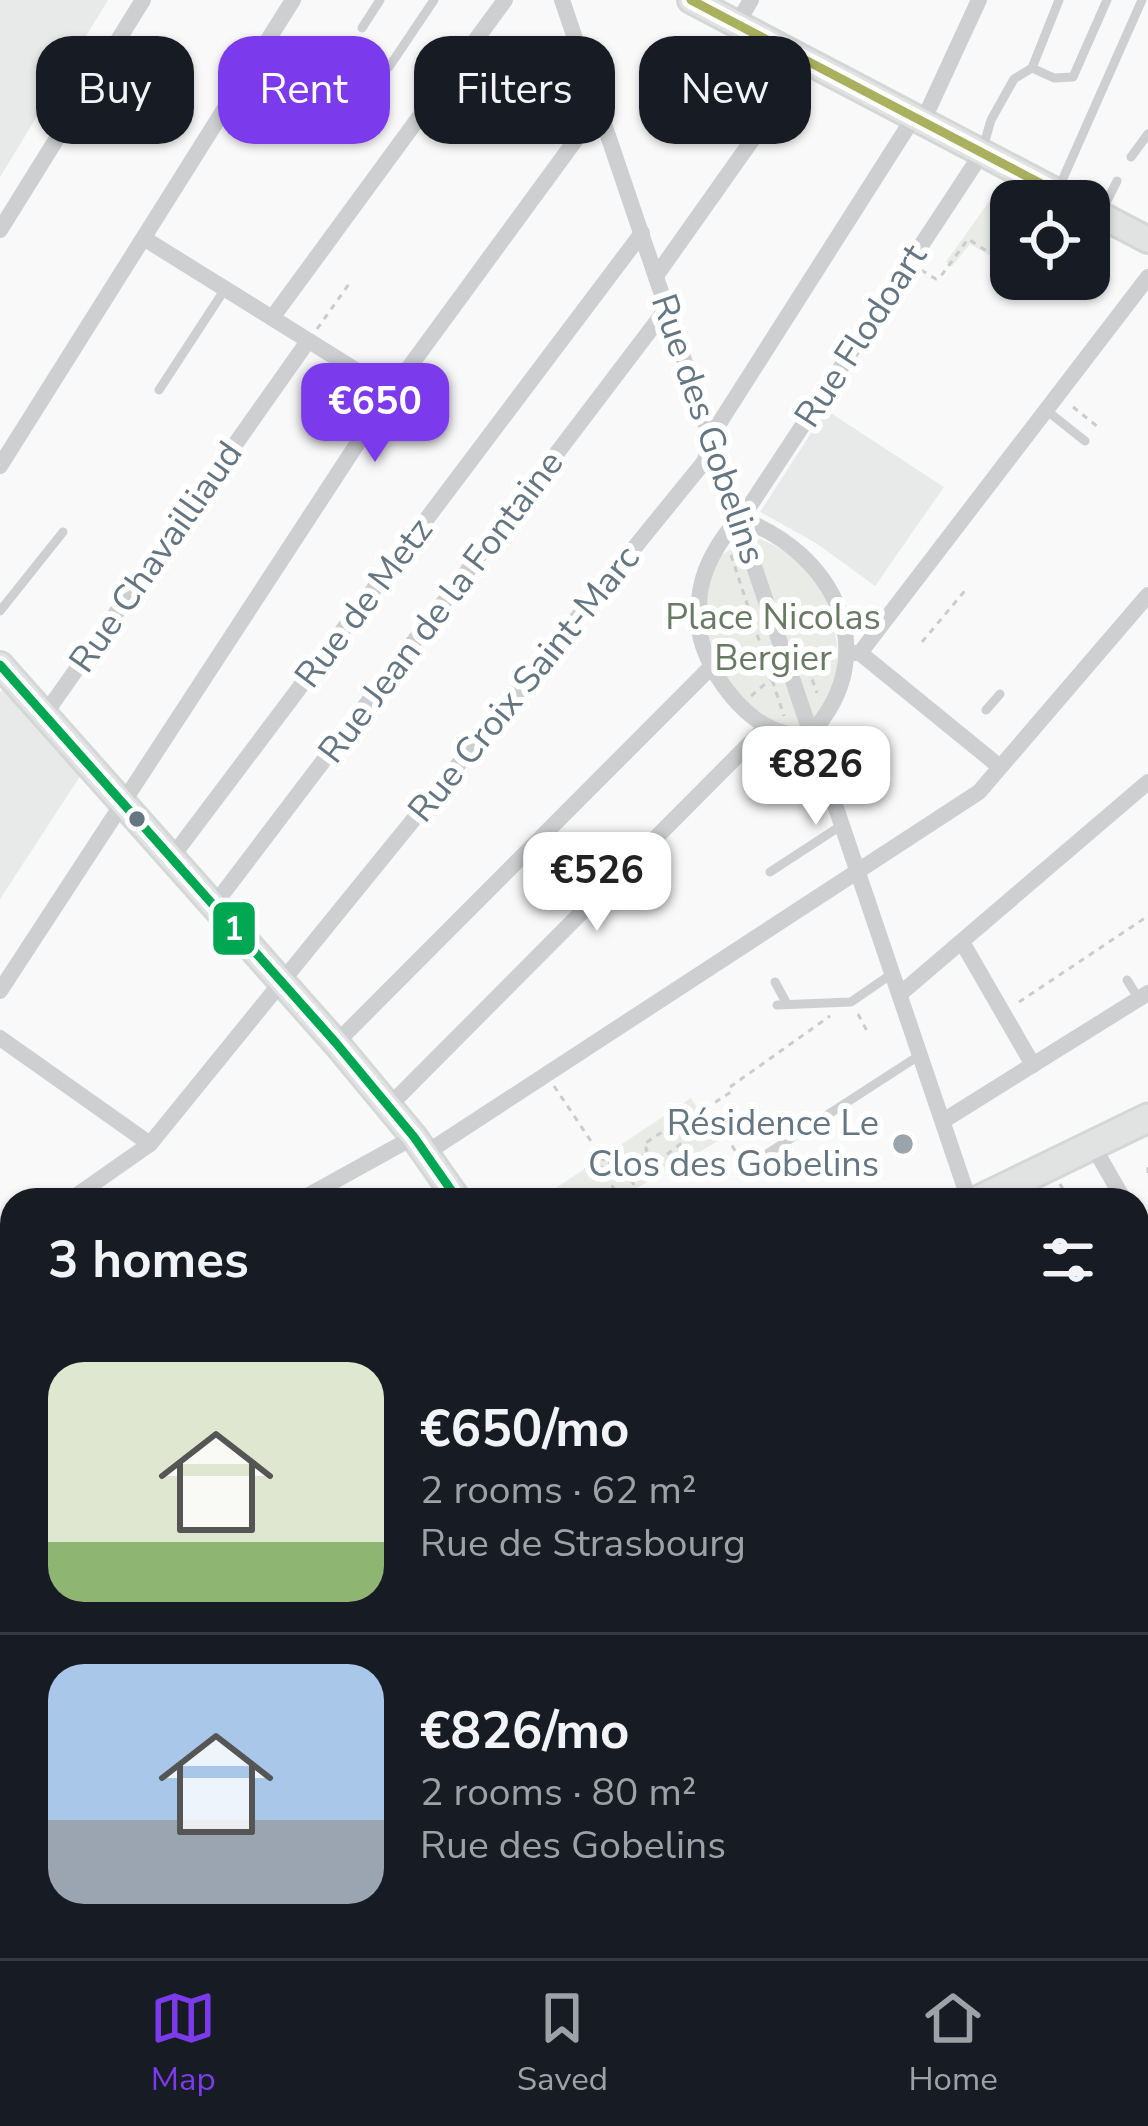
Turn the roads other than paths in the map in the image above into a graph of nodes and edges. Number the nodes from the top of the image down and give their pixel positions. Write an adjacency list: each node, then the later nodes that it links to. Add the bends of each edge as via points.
1 (143, 0): 32 (street)
2 (293, 0): 34 (street)
3 (380, 0): 14 (lane)
4 (434, 0): 18 (lane)
5 (505, 0): 40 (street)
6 (562, 0): 15 (street, Rue des Gobelins)
7 (691, 0): 13 (main road)
8 (751, 0): 13 (street)
9 (979, 0): 20 (street, Rue Croix Saint-Marc)
10 (1059, 0): 19 (lane)
11 (1107, 0): 19 (lane, via 1073,76)
12 (1142, 0): 28 (lane)
13 (737, 24): 16 (main road)
14 (362, 28)
15 (574, 36)
16 (760, 36)
17 (811, 63): 20 (main road)
18 (390, 66)
19 (1032, 68): 25 (lane, via 1014,79)
20 (918, 119): 25 (main road); 45 (street, Rue Croix Saint-Marc)
21 (1148, 134): 26 (lane)
22 (573, 144): 43 (street)
23 (611, 144): 33 (street, Rue des Gobelins)
24 (749, 144): 36 (street)
25 (982, 152): 27 (main road); 48 (street, Rue Flodoart)
26 (1130, 157)
27 (1035, 180)
28 (1072, 180)
29 (1117, 182): 30 (lane)
30 (1110, 192)
31 (1110, 220): 35 (main road)
32 (1, 233)
33 (642, 233): 36 (street, Rue des Gobelins); 64 (street, Rue de Metz)
34 (145, 239): 38 (street); 47 (street)
35 (1148, 240)
36 (656, 276): 39 (street, Rue des Gobelins)
37 (1148, 278): 44 (street)
38 (225, 289): 40 (street); 42 (lane)
39 (667, 308): 45 (street, Rue des Gobelins); 67 (street, Rue Jean de la Fontaine)
40 (272, 318): 41 (street)
41 (308, 340): 43 (street); 57 (street, Rue Chavailliaud)
42 (158, 390)
43 (391, 392): 62 (street)
44 (1052, 403): 46 (lane); 52 (street)
45 (712, 440): 48 (street, Rue des Gobelins); 71 (street, Rue Croix Saint-Marc, via 704,463)
46 (1085, 441)
47 (0, 466)
48 (738, 518): 52 (street, via 808,558 831,590); 53 (street, via 700,588 699,630); 59 (street, Rue des Gobelins)
49 (63, 532): 51 (lane)
50 (1148, 595): 60 (street)
51 (0, 611)
52 (851, 651): 59 (street, via 826,717); 60 (street, via 967,733)
53 (711, 667): 58 (street); 77 (street)
54 (1, 669): 57 (main road)
55 (1000, 694): 56 (lane)
56 (986, 710)
57 (46, 714): 62 (main road)
58 (767, 726): 59 (street); 80 (street)
59 (805, 735): 63 (street, Rue des Gobelins)
60 (1000, 767): 65 (street, via 980,792)
61 (1148, 782): 68 (street, via 1019,884)
62 (124, 803): 64 (main road); 73 (street)
63 (842, 825): 65 (street, Rue des Gobelins); 66 (lane)
64 (172, 857): 67 (main road)
65 (858, 870): 69 (street, Rue des Gobelins); 84 (street, via 764,925 753,948)
66 (770, 872)
67 (214, 905): 71 (main road)
68 (962, 942): 74 (street); 79 (street, via 996,988)
69 (892, 974): 72 (lane, via 851,1002 782,1004); 74 (street, Rue des Gobelins)
70 (1127, 980): 75 (lane)
71 (282, 982): 77 (main road); 83 (street, Rue Croix Saint-Marc)
72 (775, 982)
73 (0, 991)
74 (900, 994): 78 (street, Rue des Gobelins)
75 (1144, 996): 79 (street)
76 (0, 1038): 83 (street)
77 (336, 1043): 80 (main road)
78 (920, 1054): 82 (street, Rue des Gobelins); 86 (lane)
79 (1033, 1065): 82 (street)
80 (389, 1106): 84 (main road)
81 (1148, 1118): 85 (main road)
82 (943, 1121): 90 (street, Rue des Gobelins)
83 (150, 1144): 87 (street, Rue Croix Saint-Marc)
84 (420, 1145): 88 (street); 89 (main road)
85 (1093, 1146): 91 (main road); 92 (street)
86 (759, 1159)
87 (87, 1188)
88 (326, 1188)
89 (450, 1188)
90 (965, 1188)
91 (1004, 1188)
92 (1117, 1188)

